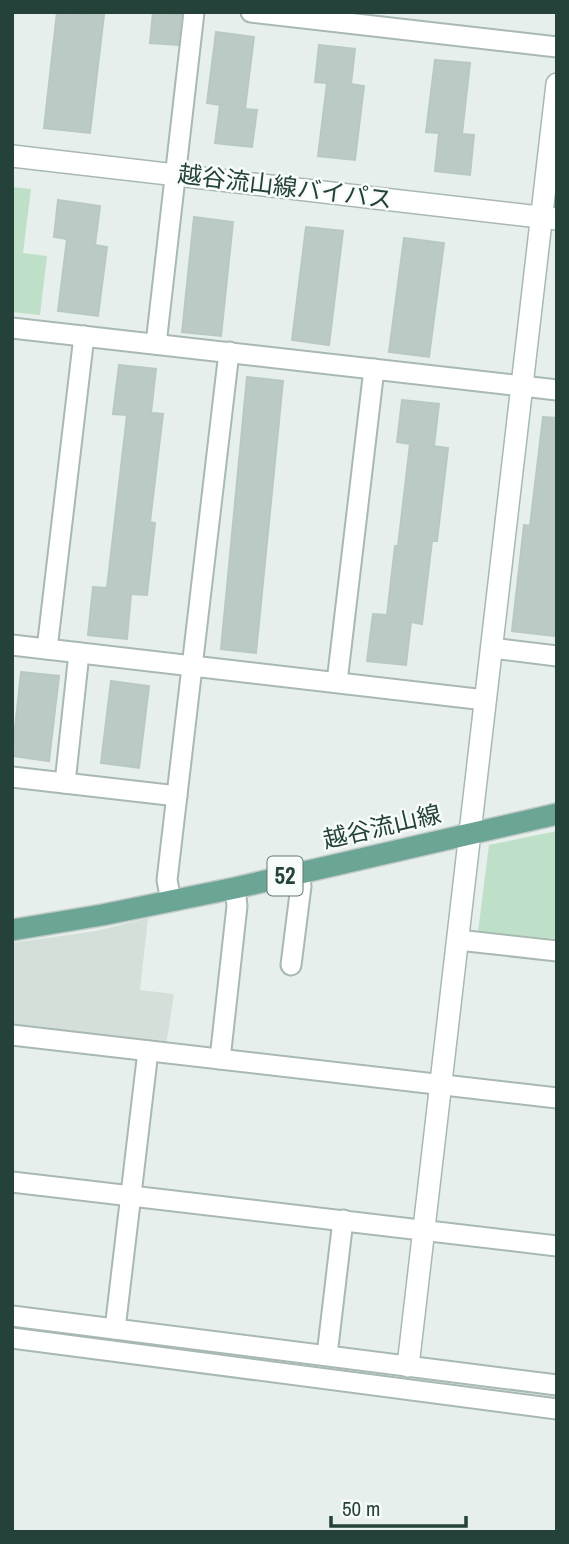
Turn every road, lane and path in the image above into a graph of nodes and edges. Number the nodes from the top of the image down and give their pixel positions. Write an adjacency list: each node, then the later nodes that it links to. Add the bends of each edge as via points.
1 (194, 12): 7 (street)
2 (263, 13): 3 (street)
3 (415, 22): 4 (street)
4 (557, 47)
5 (557, 84): 8 (street)
6 (12, 156): 7 (street, 越谷流山線バイパス)
7 (176, 174): 8 (street, 越谷流山線バイパス); 11 (street)
8 (549, 218): 14 (street)
9 (12, 328): 10 (street)
10 (84, 335): 11 (street); 18 (street)
11 (156, 344): 12 (street)
12 (229, 352): 13 (street); 21 (street)
13 (374, 369): 14 (street); 22 (street)
14 (522, 386): 15 (street); 17 (street)
15 (557, 390)
16 (12, 645): 18 (street)
17 (492, 648): 20 (street); 23 (street)
18 (47, 649): 19 (street)
19 (79, 653): 21 (street); 25 (street)
20 (557, 656)
21 (193, 667): 22 (street); 26 (street)
22 (337, 682): 23 (street)
23 (485, 700): 28 (street)
24 (12, 777): 25 (street)
25 (65, 783): 26 (street)
26 (177, 796): 31 (street, via 167,880)
27 (557, 814): 28 (main road, 越谷流山線 / 52)
28 (470, 835): 29 (main road, 越谷流山線 / 52); 33 (street)
29 (298, 873): 30 (main road, 越谷流山線 / 52); 35 (street, via 301,886)
30 (234, 888): 31 (main road, 越谷流山線 / 52); 38 (street, via 237,906)
31 (171, 901): 32 (main road, 越谷流山線 / 52)
32 (12, 930)
33 (458, 940): 34 (street); 39 (street)
34 (557, 951)
35 (291, 965)
36 (12, 1035): 37 (street)
37 (148, 1051): 38 (street); 42 (street)
38 (220, 1059): 39 (street)
39 (441, 1085): 40 (street); 44 (street)
40 (557, 1098)
41 (12, 1182): 42 (street)
42 (130, 1196): 43 (street); 47 (street)
43 (343, 1220): 44 (street); 49 (street)
44 (424, 1230): 45 (street); 50 (street)
45 (557, 1246)
46 (12, 1316): 47 (street)
47 (115, 1329): 49 (street)
48 (12, 1338): 52 (street)
49 (327, 1355): 50 (street)
50 (408, 1366): 51 (street)
51 (557, 1385)
52 (557, 1409)

